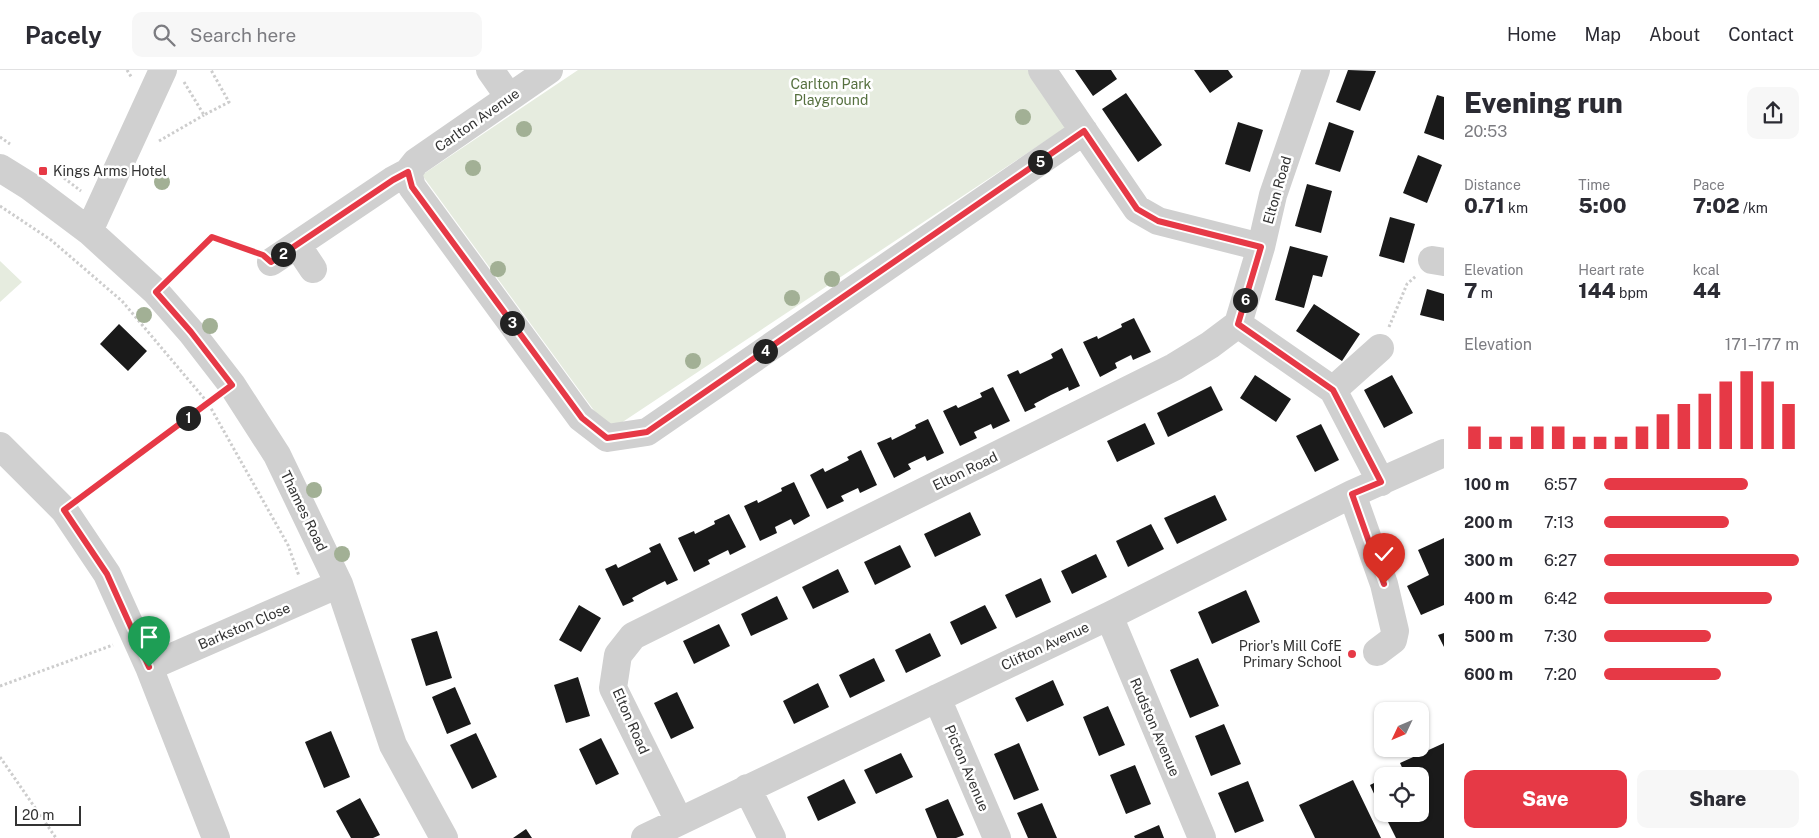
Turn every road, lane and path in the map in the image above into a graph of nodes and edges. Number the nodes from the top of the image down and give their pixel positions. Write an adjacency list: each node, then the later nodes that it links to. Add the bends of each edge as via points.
1 (211, 70): 8 (path, via 229,102)
2 (490, 70): 7 (street)
3 (549, 70): 7 (street, Carlton Avenue)
4 (1042, 70): 9 (street)
5 (1316, 70): 16 (street, Elton Road, via 1273,195)
6 (172, 73): 8 (path); 10 (street)
7 (509, 97): 12 (street, Carlton Avenue, via 416,162)
8 (204, 116): 10 (path, via 143,150)
9 (1084, 131): 12 (street, via 647,432 607,438 582,418 412,187); 16 (street, via 1137,209 1158,221)
10 (129, 144): 14 (street)
11 (0, 168): 14 (street, Thames Road)
12 (408, 172): 15 (street, Carlton Avenue)
13 (0, 206): 25 (path, via 51,240 122,301)
14 (89, 231): 20 (street, Thames Road)
15 (297, 245): 18 (street, Carlton Avenue); 19 (street)
16 (1261, 247): 21 (street, Elton Road)
17 (1438, 261): 22 (path, via 1407,284)
18 (271, 262): 20 (path, via 263,255 212,237)
19 (313, 268)
20 (156, 292): 23 (street, Thames Road)
21 (1238, 324): 24 (street); 41 (street, Elton Road, via 1174,367 633,636 618,656 613,688)
22 (1380, 348): 24 (street)
23 (232, 385): 25 (path); 31 (street, Thames Road, via 277,455)
24 (1333, 390): 28 (street)
25 (208, 403): 30 (path); 32 (path, via 288,545)
26 (0, 446): 30 (street)
27 (1444, 453): 28 (street, Clifton Avenue)
28 (1381, 482): 29 (street, Clifton Avenue)
29 (1352, 494): 33 (street, Clifton Avenue); 35 (street, via 1384,584 1396,631 1393,640)
30 (64, 510): 34 (street, via 107,574)
31 (339, 584): 32 (street, Barkston Close); 44 (street, Thames Road, via 393,745)
32 (307, 598): 36 (street, Barkston Close)
33 (1108, 616): 38 (street, Clifton Avenue); 48 (street, Rudston Avenue)
34 (135, 638): 36 (street); 37 (path)
35 (1378, 652)
36 (149, 667): 43 (street)
37 (0, 686)
38 (937, 698): 40 (street, Clifton Avenue); 47 (street, Picton Avenue)
39 (0, 757): 42 (path)
40 (747, 788): 41 (street, Clifton Avenue); 46 (street)
41 (678, 821): 45 (street, Clifton Avenue)
42 (56, 838)
43 (216, 838)
44 (444, 838)
45 (645, 838)
46 (772, 838)
47 (997, 838)
48 (1202, 838)

